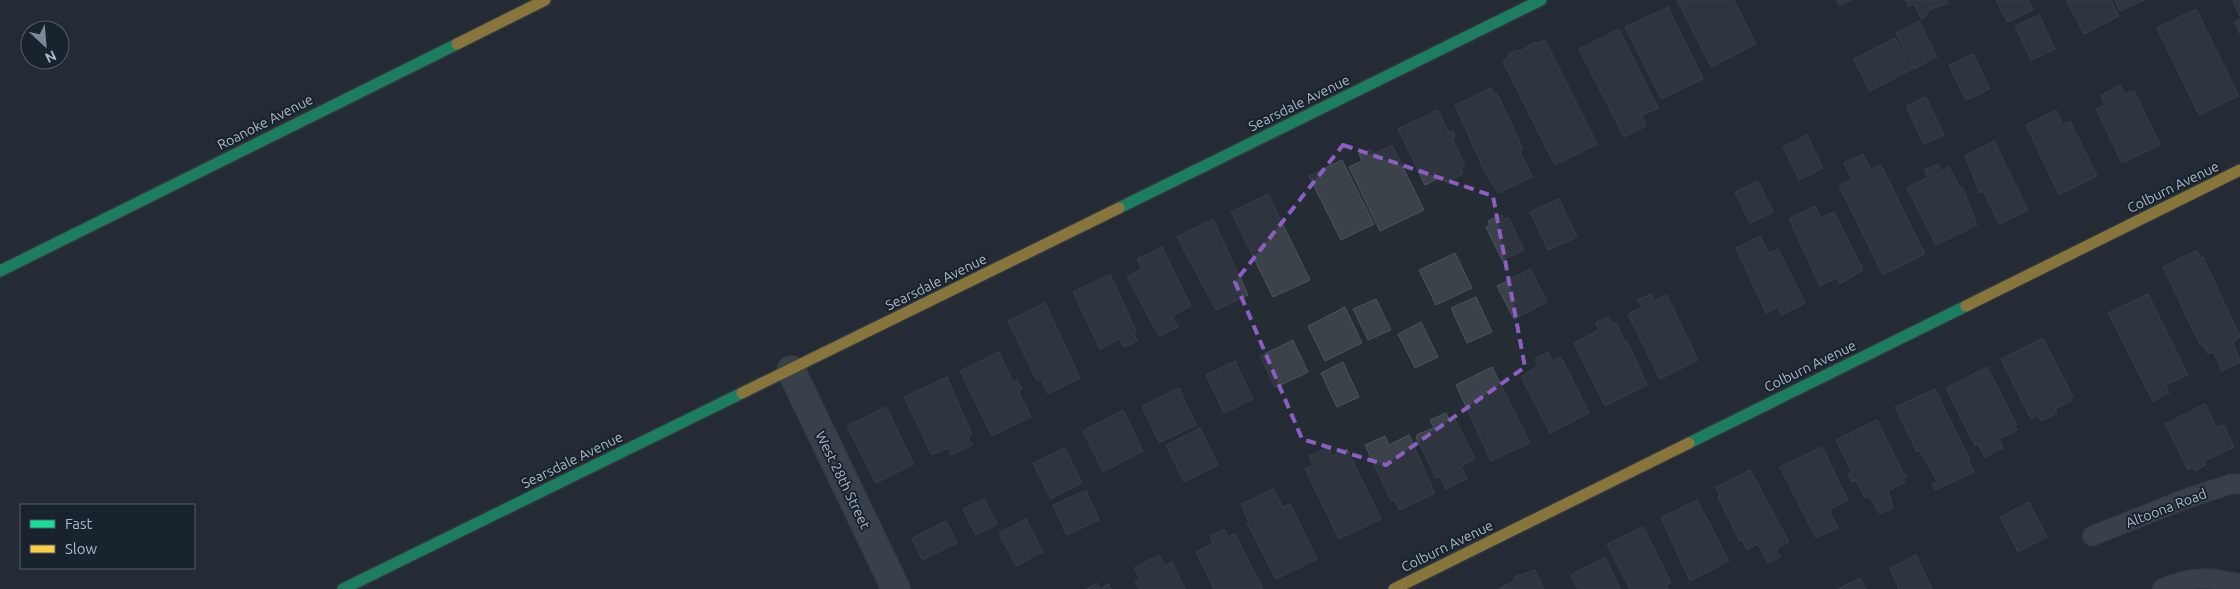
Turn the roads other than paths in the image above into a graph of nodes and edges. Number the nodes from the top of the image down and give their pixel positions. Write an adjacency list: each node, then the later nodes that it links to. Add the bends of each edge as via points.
1 (544, 0): 4 (street, Roanoke Avenue)
2 (1541, 0): 5 (street, Searsdale Avenue)
3 (2240, 170): 9 (street, Colburn Avenue)
4 (0, 271)
5 (791, 370): 10 (street, Searsdale Avenue); 11 (street, West 28th Street)
6 (2240, 484): 7 (lane, Altoona Road, via 2185,499)
7 (2092, 536)
8 (2240, 584): 12 (lane, via 2200,578 2185,579)
9 (1402, 587)
10 (343, 589)
11 (896, 589)
12 (2162, 589)

